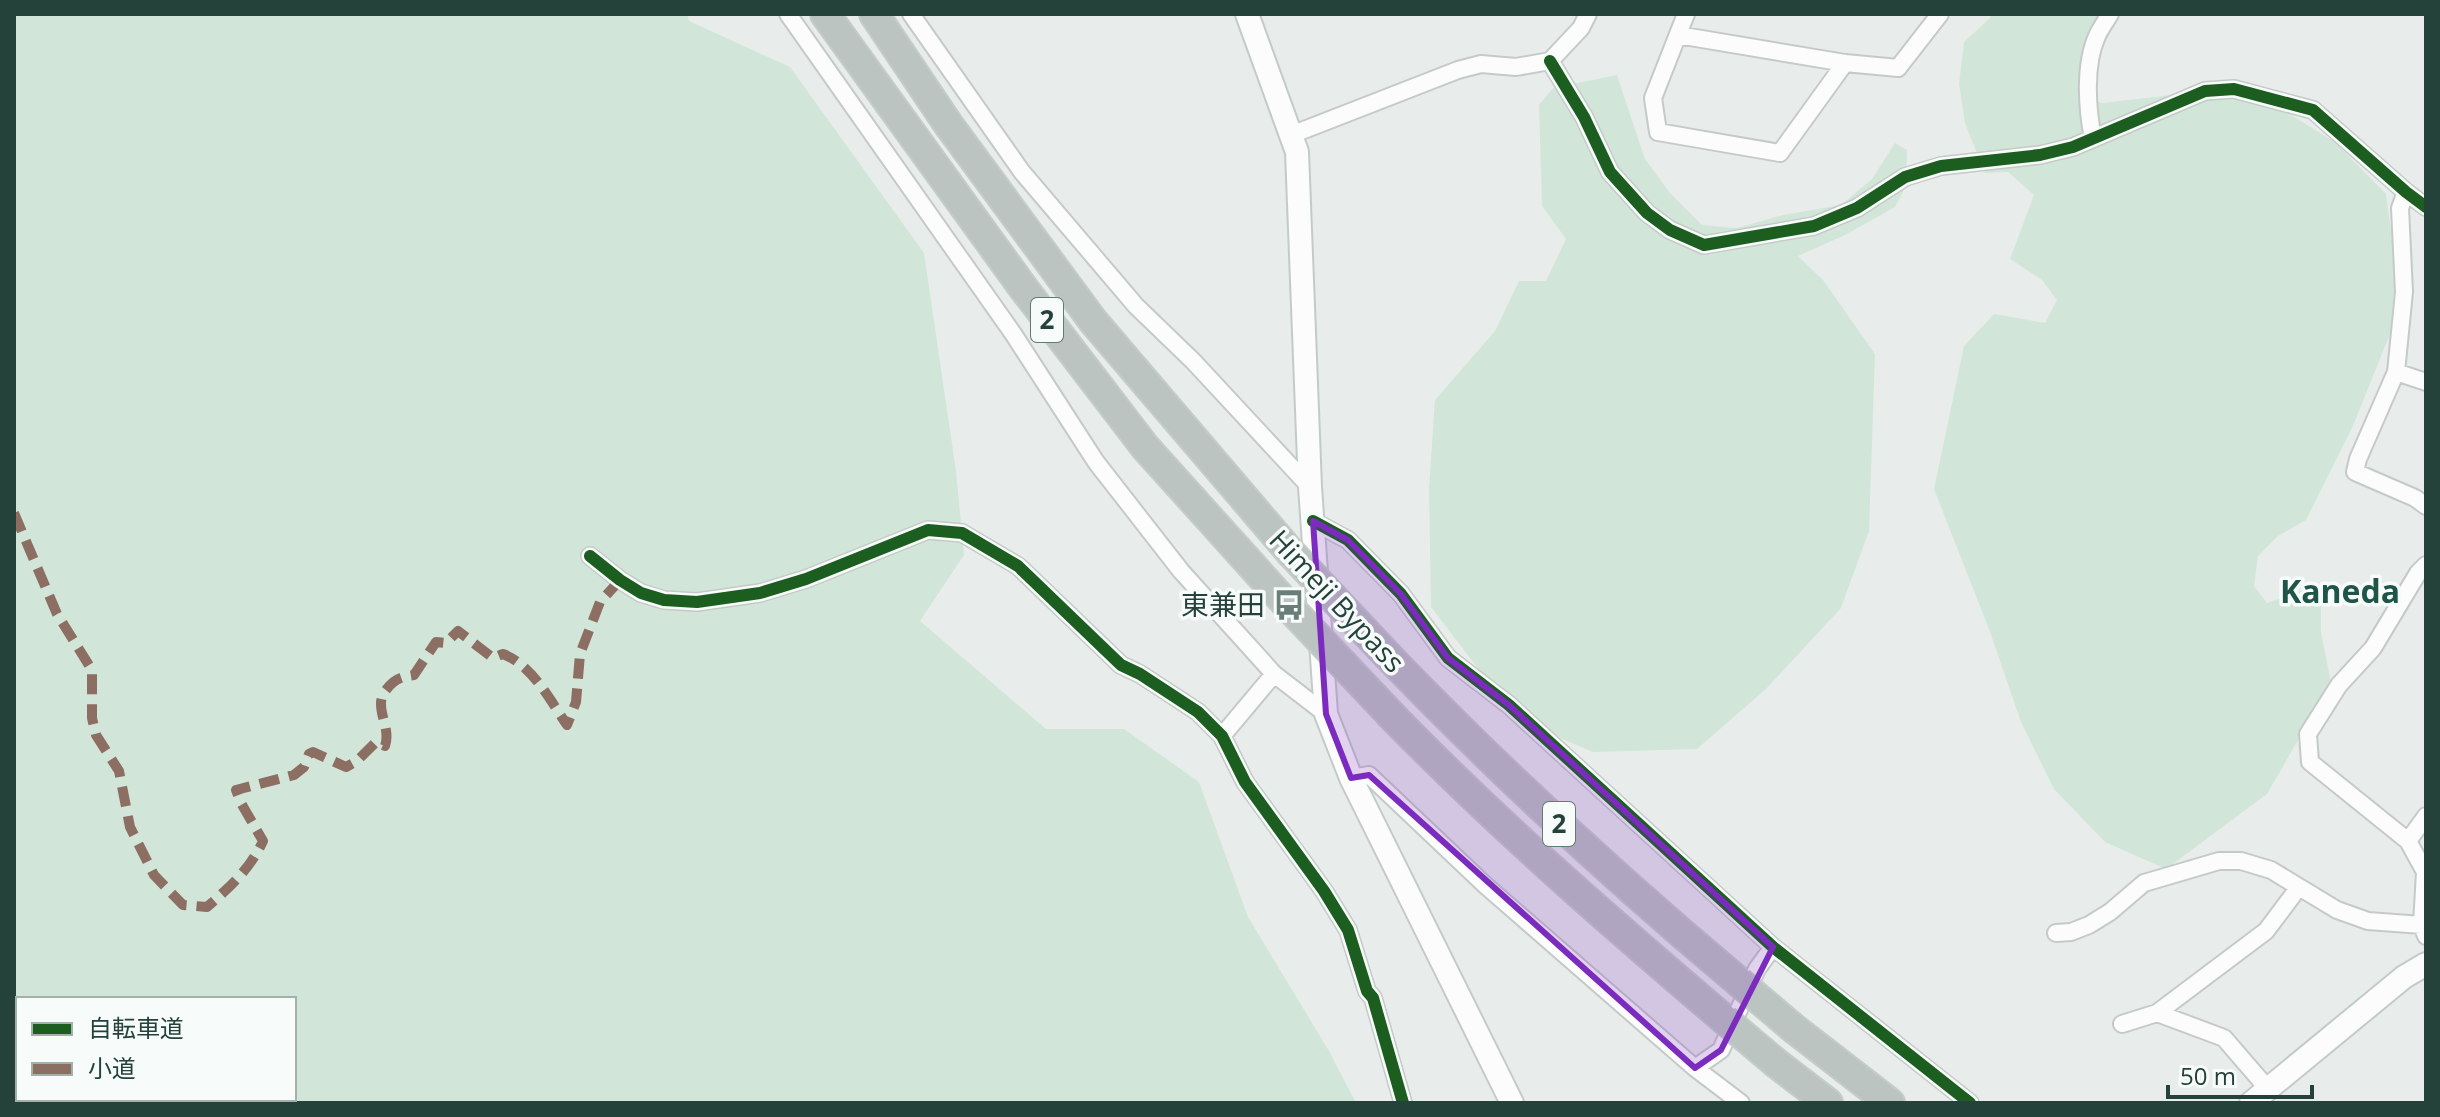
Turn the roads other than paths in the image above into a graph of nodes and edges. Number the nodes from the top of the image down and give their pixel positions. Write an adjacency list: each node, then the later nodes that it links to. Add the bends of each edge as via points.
1 (788, 14): 24 (street, via 1014,335 1096,462 1181,571)
2 (825, 14): 42 (highway, Himeji Bypass / 2, bridge, via 1145,447 1290,608 1457,783 1631,940)
3 (874, 14): 43 (highway, Himeji Bypass / 2, bridge, via 1093,321 1291,553 1469,740 1650,908)
4 (911, 14): 19 (street, via 1022,172 1136,306)
5 (1247, 14): 13 (main road)
6 (1588, 14): 11 (street)
7 (1686, 14): 10 (street)
8 (1940, 14): 12 (street, via 1898,68)
9 (2110, 14): 14 (street, via 2096,37 2089,75)
10 (1678, 35): 12 (street); 12 (street, via 1653,98 1658,132 1780,153)
11 (1550, 61): 13 (street, via 1458,70); 14 (street, via 1610,172 1647,213 1704,245 1814,226 1857,208 1905,177 1941,166 2040,155)
12 (1845, 63)
13 (1291, 135): 19 (main road, via 1297,152)
14 (2093, 139): 15 (street, via 2205,91 2234,89 2313,110)
15 (2406, 192): 16 (street); 17 (street, via 2400,208 2404,292)
16 (2426, 207)
17 (2396, 372): 18 (street); 20 (street, via 2355,472)
18 (2426, 382)
19 (1310, 487): 21 (main road)
20 (2426, 506)
21 (1313, 521): 25 (main road); 33 (street, via 1348,540 1401,594 1448,658 1509,705)
22 (590, 556): 26 (street, via 641,593 697,602 760,593 806,579 928,530 962,533 1018,566 1121,665 1189,706)
23 (2426, 565): 29 (street, via 2373,648 2339,685 2308,734 2310,762)
24 (1274, 674): 25 (street); 26 (street)
25 (1326, 714): 27 (main road)
26 (1222, 736): 39 (street, via 1245,782 1348,930)
27 (1351, 778): 37 (street, via 1369,775 1485,885); 40 (main road)
28 (2426, 816): 29 (street)
29 (2408, 841): 31 (street, via 2425,872)
30 (2293, 895): 35 (street, via 2266,931)
31 (2424, 931): 32 (street, via 2368,921 2337,910 2271,870 2219,861 2144,883 2089,925)
32 (2056, 933)
33 (1773, 947): 37 (street, via 1757,969 1721,1050); 44 (street)
34 (2426, 964): 38 (main road)
35 (2157, 1013): 36 (street); 38 (street, via 2224,1038)
36 (2122, 1024)
37 (1695, 1068): 41 (street)
38 (2260, 1096)
39 (1403, 1103)
40 (1512, 1103)
41 (1741, 1103)
42 (1828, 1103)
43 (1890, 1103)
44 (1970, 1103)

